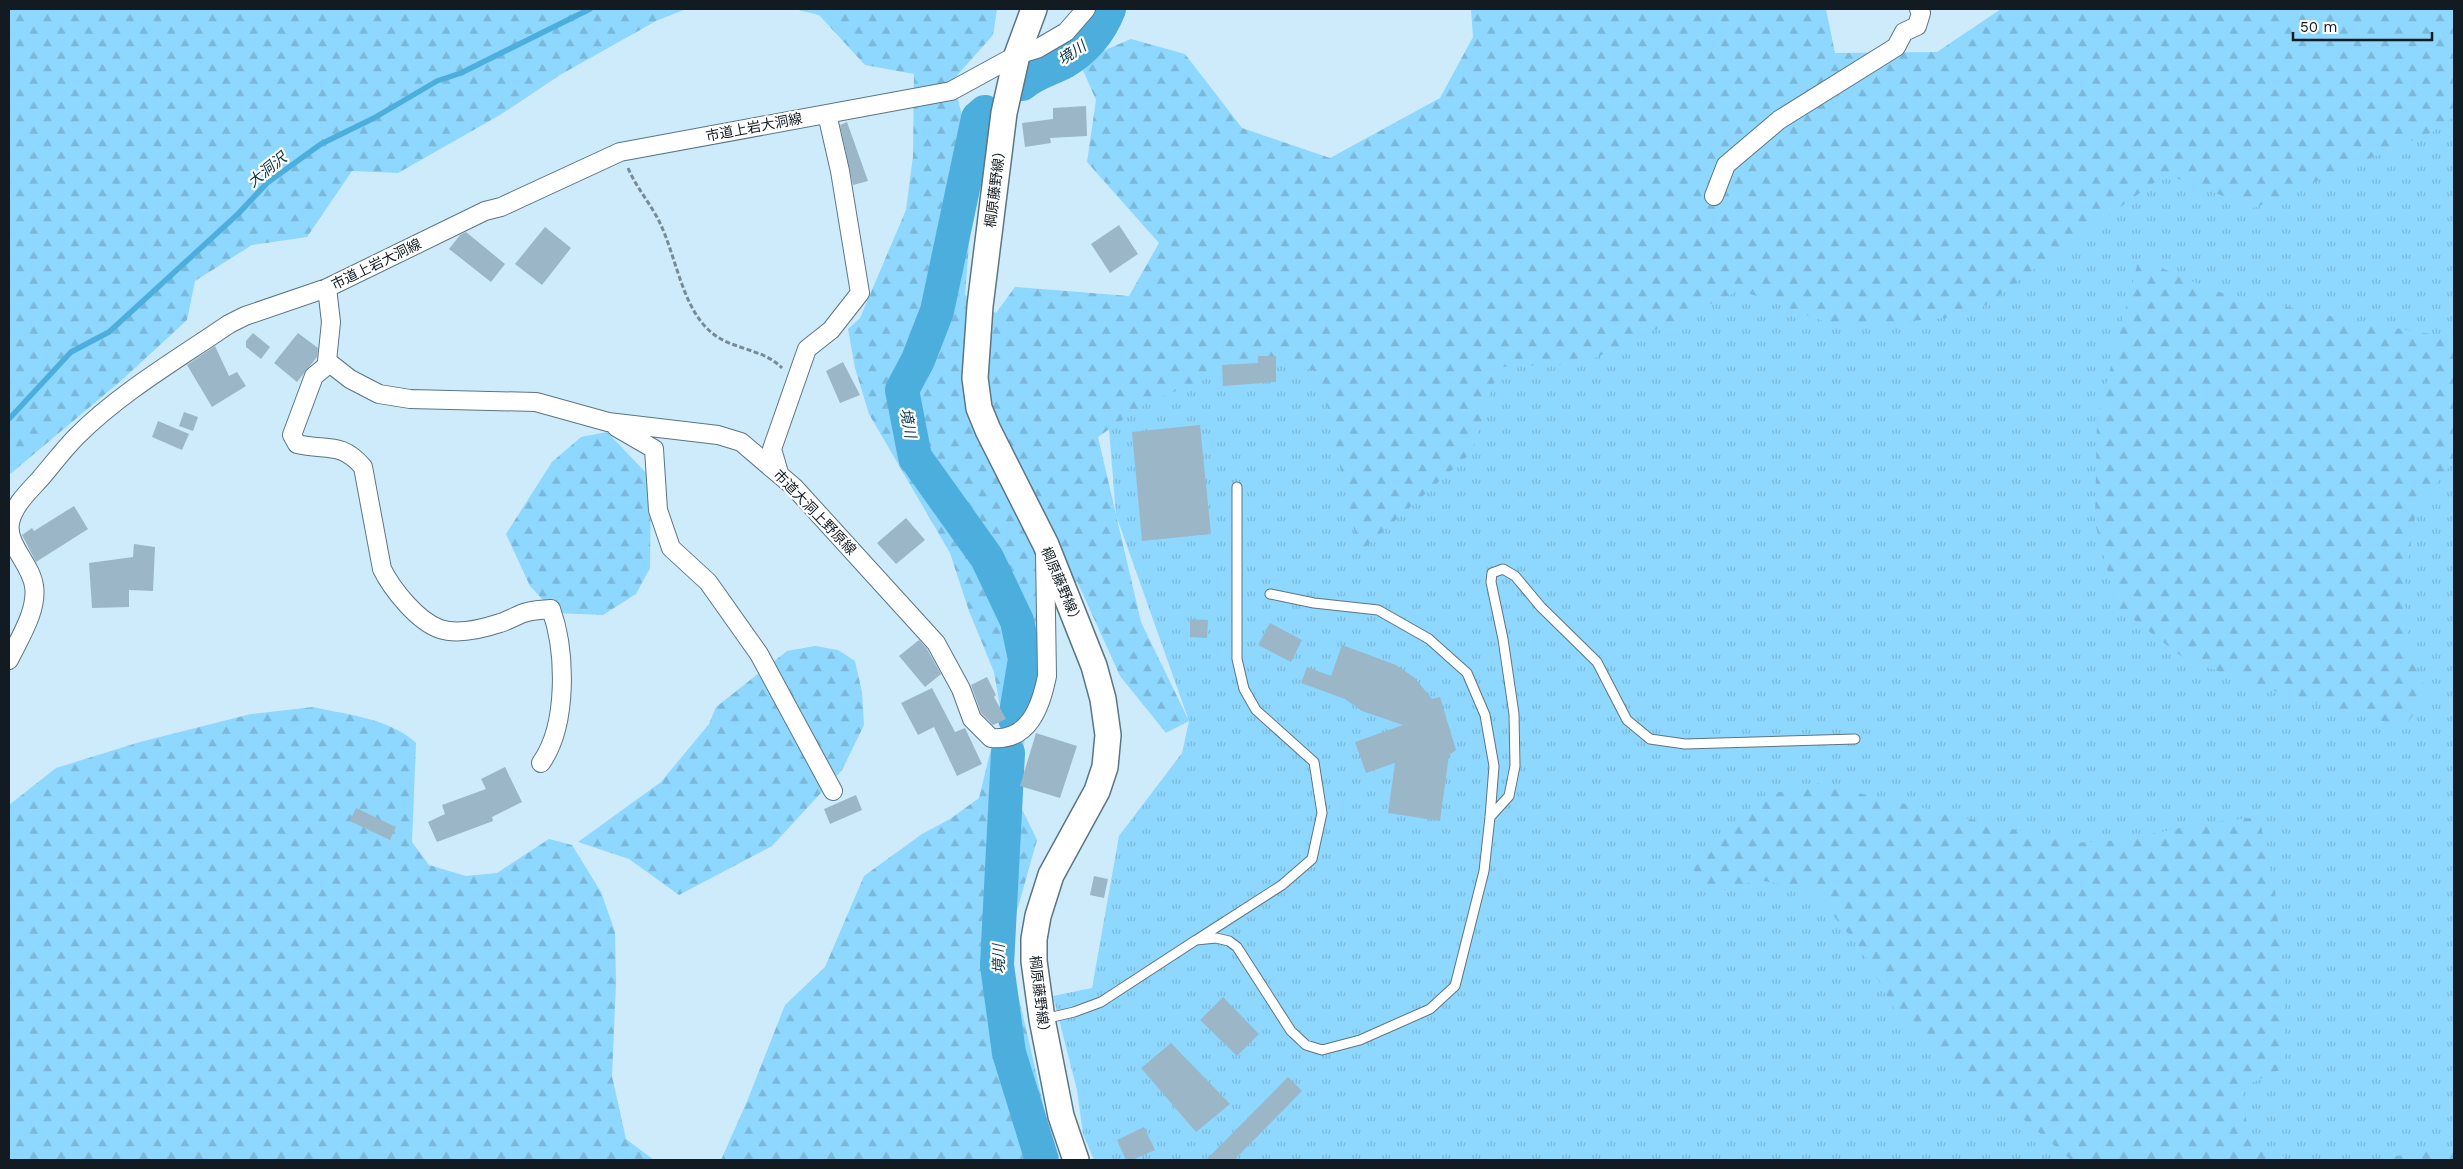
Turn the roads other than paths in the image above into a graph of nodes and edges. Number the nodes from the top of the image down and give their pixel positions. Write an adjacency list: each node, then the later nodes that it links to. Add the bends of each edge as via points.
1 (1034, 9): 4 (main road, 棡原藤野線）)
2 (1086, 9): 4 (street, 市道上岩大洞線, via 1066,32 1037,49)
3 (1919, 9): 6 (street, via 1917,26 1904,32 1896,47 1780,120 1726,165)
4 (1017, 55): 5 (street, 市道上岩大洞線, via 951,91); 12 (main road, 棡原藤野線）, via 1004,113 980,306 975,378 979,408 988,430)
5 (826, 114): 7 (street, 市道上岩大洞線, via 620,152 502,207 485,211); 10 (street, via 840,171 860,293 831,330 807,349 772,449)
6 (1714, 196)
7 (327, 288): 8 (street, via 332,322 327,361); 14 (street, 市道上岩大洞線, via 229,324 77,436 29,491 10,524 13,541 34,585 34,597)
8 (330, 364): 9 (street, 市道大洞上野原線, via 379,394 410,399 536,402); 16 (street, via 314,376 292,435 297,444 340,449 353,455 363,467 382,569 389,584 412,609 440,629 461,631 551,608 558,629 561,683 557,727 550,751)
9 (608, 422): 10 (street, 市道大洞上野原線, via 726,437 746,446); 17 (street, via 654,449 658,510 671,548 708,582 759,654)
10 (779, 473): 12 (street, 市道大洞上野原線, via 936,643 961,689 972,719 991,738 1007,738 1024,730 1034,716 1044,691 1047,676)
11 (1237, 487): 19 (lane, via 1237,659 1244,689 1256,710 1314,762 1322,813 1312,858 1282,885)
12 (1046, 546): 20 (main road, 棡原藤野線）, via 1094,666 1108,735 1105,767 1097,791 1051,875 1038,916 1034,961)
13 (1270, 594): 18 (lane, via 1378,610 1429,639 1467,673 1485,715 1494,766)
14 (9, 660)
15 (1855, 739): 18 (lane, via 1685,744 1650,739 1626,720 1597,662 1541,607 1515,576 1503,569 1492,573 1491,582 1514,714 1515,766 1509,796)
16 (541, 763)
17 (834, 790)
18 (1490, 817): 19 (lane, via 1484,871 1455,986 1430,1009 1360,1040 1322,1050 1306,1045 1291,1031 1237,947 1216,938)
19 (1196, 940): 20 (lane, via 1101,1002)
20 (1042, 1019): 21 (main road, 棡原藤野線）, via 1061,1116)
21 (1076, 1160)

